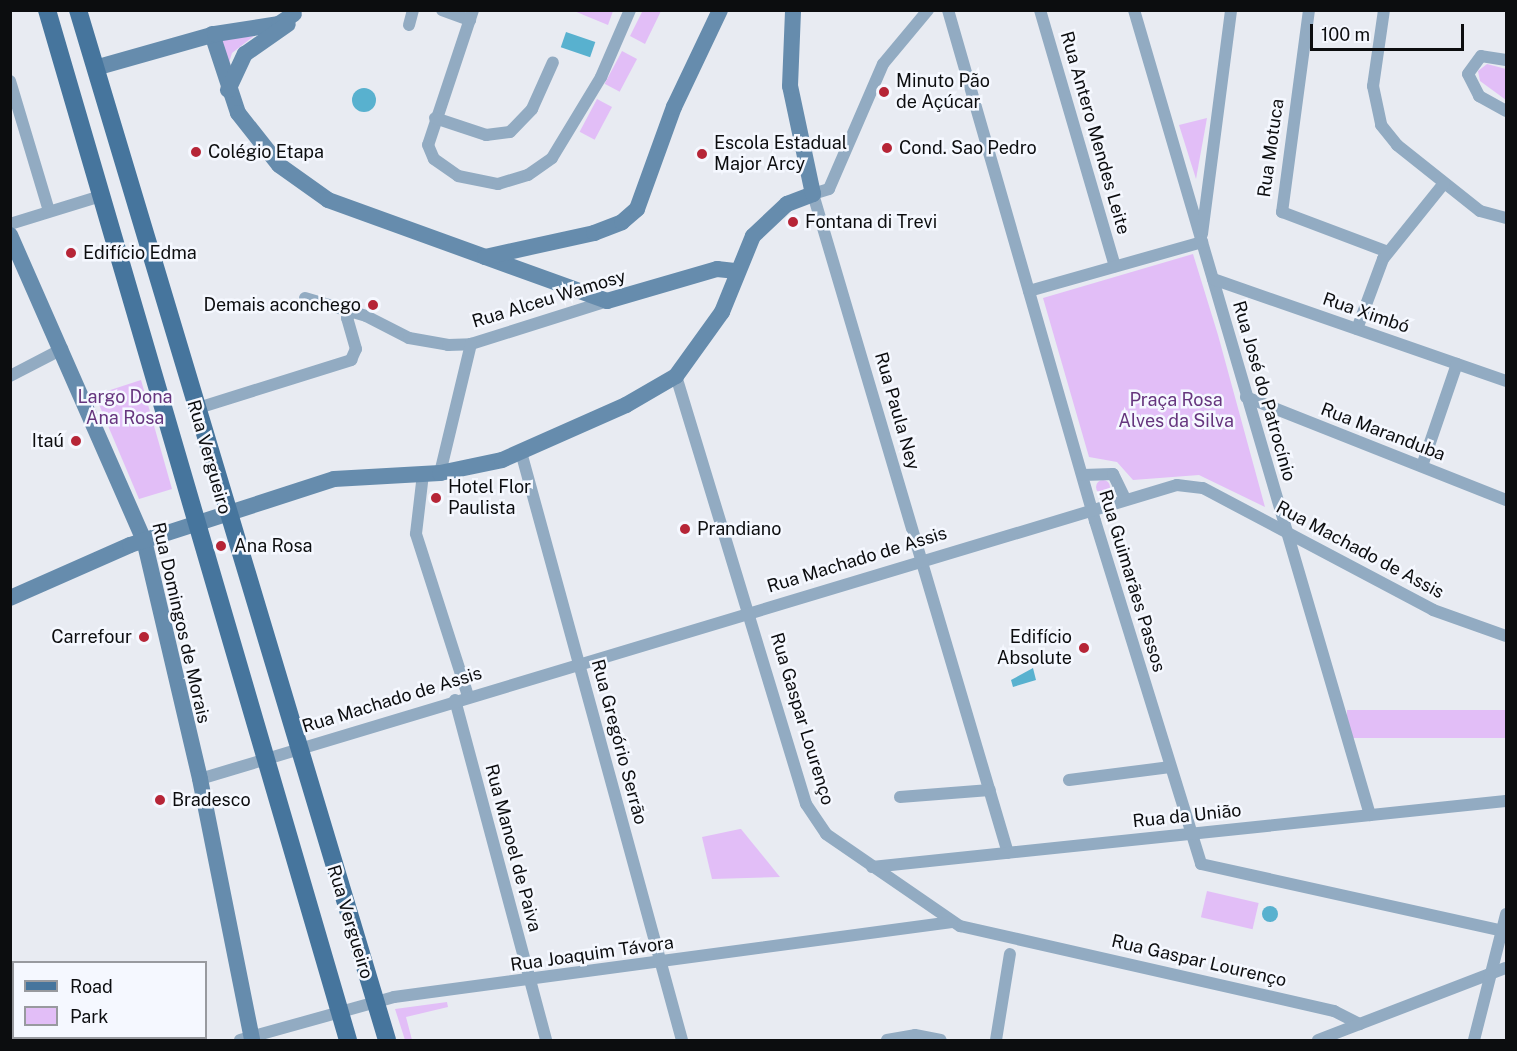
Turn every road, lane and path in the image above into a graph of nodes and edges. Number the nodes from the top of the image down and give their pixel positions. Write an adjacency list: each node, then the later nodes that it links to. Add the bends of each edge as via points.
1 (47, 10): 31 (main road, Rua Vergueiro)
2 (78, 10): 21 (main road, Rua Vergueiro)
3 (413, 10): 17 (street)
4 (442, 10): 16 (street)
5 (630, 10): 26 (street, via 586,104 556,153 537,170 498,184 458,176 429,151)
6 (720, 10): 38 (street, via 674,107 637,208 622,222 594,233)
7 (793, 10): 29 (street, via 790,86)
8 (928, 10): 29 (street, via 883,64 829,189)
9 (948, 10): 42 (street, Rua Guimarães Passos)
10 (1040, 10): 39 (street, Rua Antero Mendes Leite)
11 (1134, 10): 30 (street, Rua José do Patrocínio)
12 (1231, 10): 27 (street)
13 (1309, 10): 37 (street, Rua Motuca, via 1282,212)
14 (1384, 10): 28 (street, via 1373,86 1376,112 1393,141)
15 (294, 12): 18 (street, via 270,26); 23 (street, via 283,30 245,54)
16 (471, 15): 26 (street)
17 (409, 25)
18 (212, 34): 21 (street); 23 (street)
19 (1506, 60): 25 (street, via 1481,56 1468,74 1479,96)
20 (553, 62): 26 (street, via 532,109 510,132 486,135)
21 (95, 68): 54 (main road, Rua Vergueiro)
22 (10, 81): 24 (street)
23 (228, 90): 38 (street, via 255,137 307,188 374,219)
24 (14, 111): 32 (street)
25 (1506, 111)
26 (435, 118)
27 (1210, 169): 30 (street, via 1201,189); 36 (street)
28 (1444, 183): 33 (street, via 1480,211); 37 (street)
29 (813, 194): 40 (street, via 793,200 770,218 744,251); 66 (street, Rua Paula Ney)
30 (1189, 194): 36 (street, Rua José do Patrocínio)
31 (101, 196): 32 (street); 63 (main road, Rua Vergueiro)
32 (49, 211): 34 (street)
33 (1506, 218)
34 (10, 224)
35 (10, 235): 48 (street, Rua Domingos de Morais)
36 (1202, 240): 39 (street); 41 (street, Rua José do Patrocínio)
37 (1388, 252): 46 (street)
38 (482, 258): 44 (street)
39 (1115, 266): 42 (street)
40 (737, 271): 44 (street, Rua Alceu Wamosy, via 717,269); 51 (street, via 722,312)
41 (1213, 279): 46 (street, Rua Ximbó); 53 (street, Rua José do Patrocínio)
42 (1029, 291): 58 (street, Rua Guimarães Passos)
43 (305, 298): 45 (street, Rua Alceu Wamosy)
44 (607, 301): 47 (street, Rua Alceu Wamosy)
45 (351, 312): 47 (street, Rua Alceu Wamosy, via 409,338); 54 (street, via 347,318 356,349 351,360)
46 (1357, 329): 49 (street, Rua Ximbó)
47 (471, 344): 57 (street)
48 (62, 349): 50 (street); 65 (street, Rua Domingos de Morais)
49 (1457, 364): 52 (street, Rua Ximbó); 56 (street)
50 (10, 376)
51 (676, 376): 55 (street); 68 (street, Rua Gaspar Lourenço)
52 (1506, 381)
53 (1246, 397): 56 (street, Rua Maranduba); 64 (street, Rua José do Patrocínio)
54 (195, 409): 62 (main road, Rua Vergueiro)
55 (521, 452): 57 (street, via 487,465); 70 (street, Rua Gregório Serrão)
56 (1422, 466): 60 (street, Rua Maranduba)
57 (431, 473): 62 (street, via 334,479); 71 (street, via 416,534)
58 (1083, 475): 59 (street, via 1113,474); 61 (street, Rua Guimarães Passos)
59 (1125, 499): 61 (street, Rua Machado de Assis); 64 (street, Rua Machado de Assis, via 1191,484)
60 (1506, 500)
61 (1092, 510): 66 (street, Rua Machado de Assis); 75 (street, Rua Guimarães Passos)
62 (225, 514): 63 (street); 73 (main road, Rua Vergueiro)
63 (196, 523): 65 (street); 74 (main road, Rua Vergueiro)
64 (1286, 532): 69 (street, Rua Machado de Assis, via 1434,610); 81 (street, Rua José do Patrocínio)
65 (144, 540): 67 (street); 76 (street, Rua Domingos de Morais)
66 (922, 560): 68 (street, Rua Machado de Assis); 78 (street, Rua Paula Ney)
67 (10, 598)
68 (751, 611): 70 (street, Rua Machado de Assis); 84 (street, Rua Gaspar Lourenço, via 810,814 826,834)
69 (1506, 636)
70 (578, 663): 71 (street, Rua Machado de Assis); 89 (street, Rua Gregório Serrão)
71 (468, 696): 72 (street, Rua Machado de Assis)
72 (455, 700): 73 (street, Rua Machado de Assis); 92 (street, Rua Manoel de Paiva)
73 (297, 748): 74 (street, Rua Machado de Assis); 93 (main road, Rua Vergueiro)
74 (266, 760): 76 (street, Rua Machado de Assis); 95 (main road, Rua Vergueiro)
75 (1170, 767): 77 (street); 82 (street, Rua Guimarães Passos)
76 (200, 779): 99 (street, Rua Domingos de Morais)
77 (1069, 780)
78 (990, 790): 79 (street); 83 (street, Rua Paula Ney)
79 (900, 797)
80 (1506, 801): 81 (street, Rua da União)
81 (1370, 815): 82 (street, Rua da União)
82 (1192, 833): 83 (street, Rua da União); 87 (street, Rua Guimarães Passos, via 1201,864)
83 (1008, 853): 84 (street, Rua da União)
84 (872, 867): 86 (street, Rua Gaspar Lourenço)
85 (1506, 914): 87 (street)
86 (952, 922): 89 (street, Rua Joaquim Távora); 94 (street, Rua Gaspar Lourenço)
87 (1502, 931): 91 (street)
88 (1010, 954): 106 (street)
89 (661, 962): 92 (street, Rua Joaquim Távora); 103 (street, Rua Gregório Serrão)
90 (1506, 969): 91 (street)
91 (1491, 974): 96 (street); 108 (street)
92 (530, 980): 93 (street, Rua Joaquim Távora); 102 (street, Rua Manoel de Paiva)
93 (374, 1002): 95 (street, Rua Joaquim Távora); 101 (main road, Rua Vergueiro)
94 (1323, 1008): 96 (street, Rua Gaspar Lourenço); 97 (street)
95 (341, 1011): 99 (street, Rua Joaquim Távora); 100 (main road, Rua Vergueiro)
96 (1360, 1024): 97 (street)
97 (1336, 1034): 107 (street)
98 (910, 1038): 104 (street); 105 (street)
99 (248, 1040)
100 (348, 1041)
101 (387, 1041)
102 (546, 1041)
103 (682, 1041)
104 (887, 1041)
105 (941, 1041)
106 (996, 1041)
107 (1318, 1041)
108 (1474, 1041)

